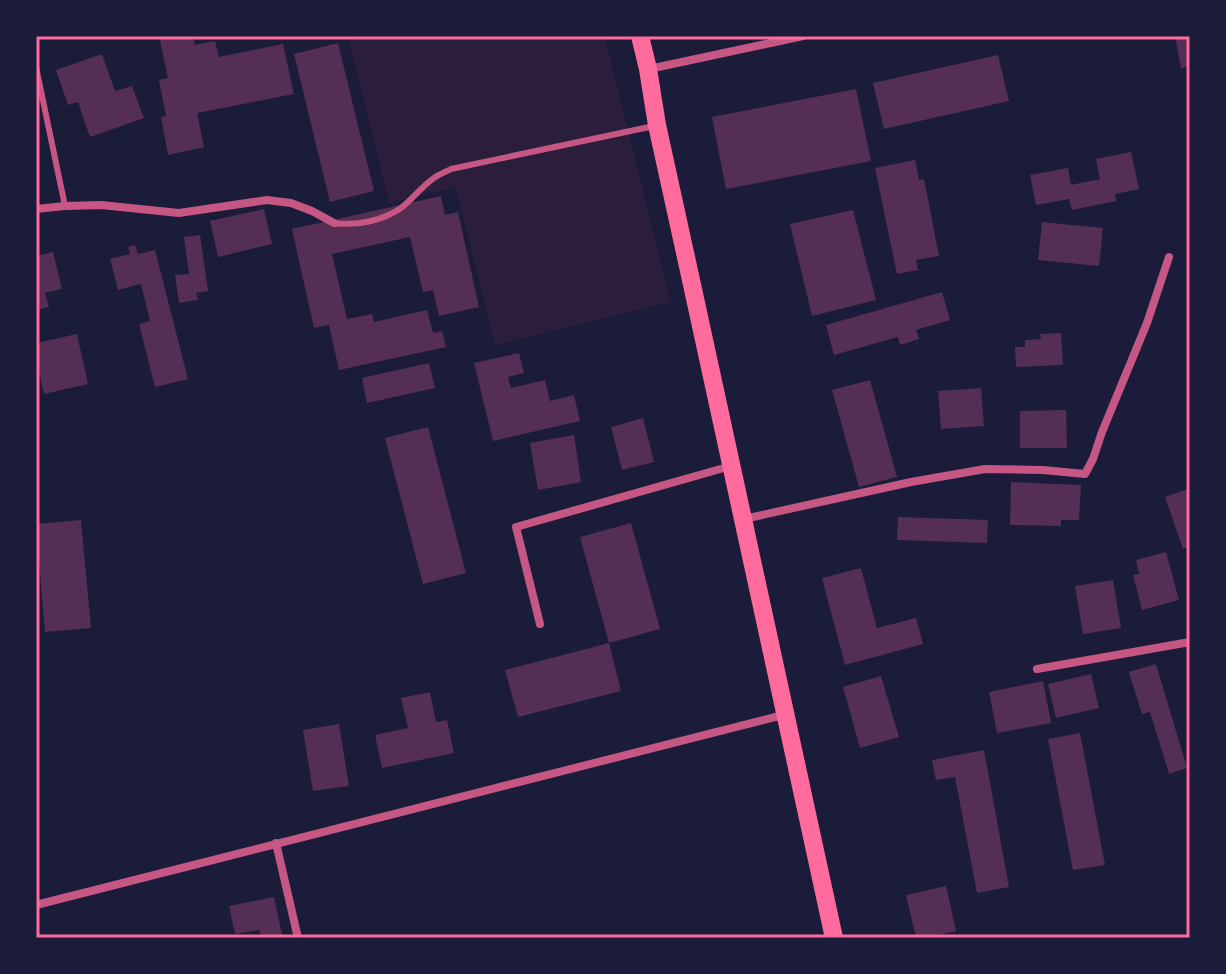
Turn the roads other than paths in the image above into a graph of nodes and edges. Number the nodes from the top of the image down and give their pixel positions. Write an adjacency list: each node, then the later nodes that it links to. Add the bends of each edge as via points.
1 (640, 36): 4 (main road)
2 (803, 36): 4 (street)
3 (36, 67): 6 (lane)
4 (648, 69): 5 (main road)
5 (657, 125): 8 (lane, via 451,169 387,215 348,225); 10 (main road)
6 (65, 206): 7 (street); 8 (street, via 179,213 267,200 291,203)
7 (36, 209)
8 (334, 223)
9 (1169, 257): 11 (street, via 1085,474 985,469)
10 (732, 466): 11 (main road); 12 (street, via 516,527)
11 (744, 519): 15 (main road)
12 (540, 624)
13 (1190, 642): 14 (street)
14 (1037, 669)
15 (784, 715): 16 (street); 19 (main road)
16 (276, 843): 17 (street); 18 (street)
17 (36, 905)
18 (298, 938)
19 (834, 938)

